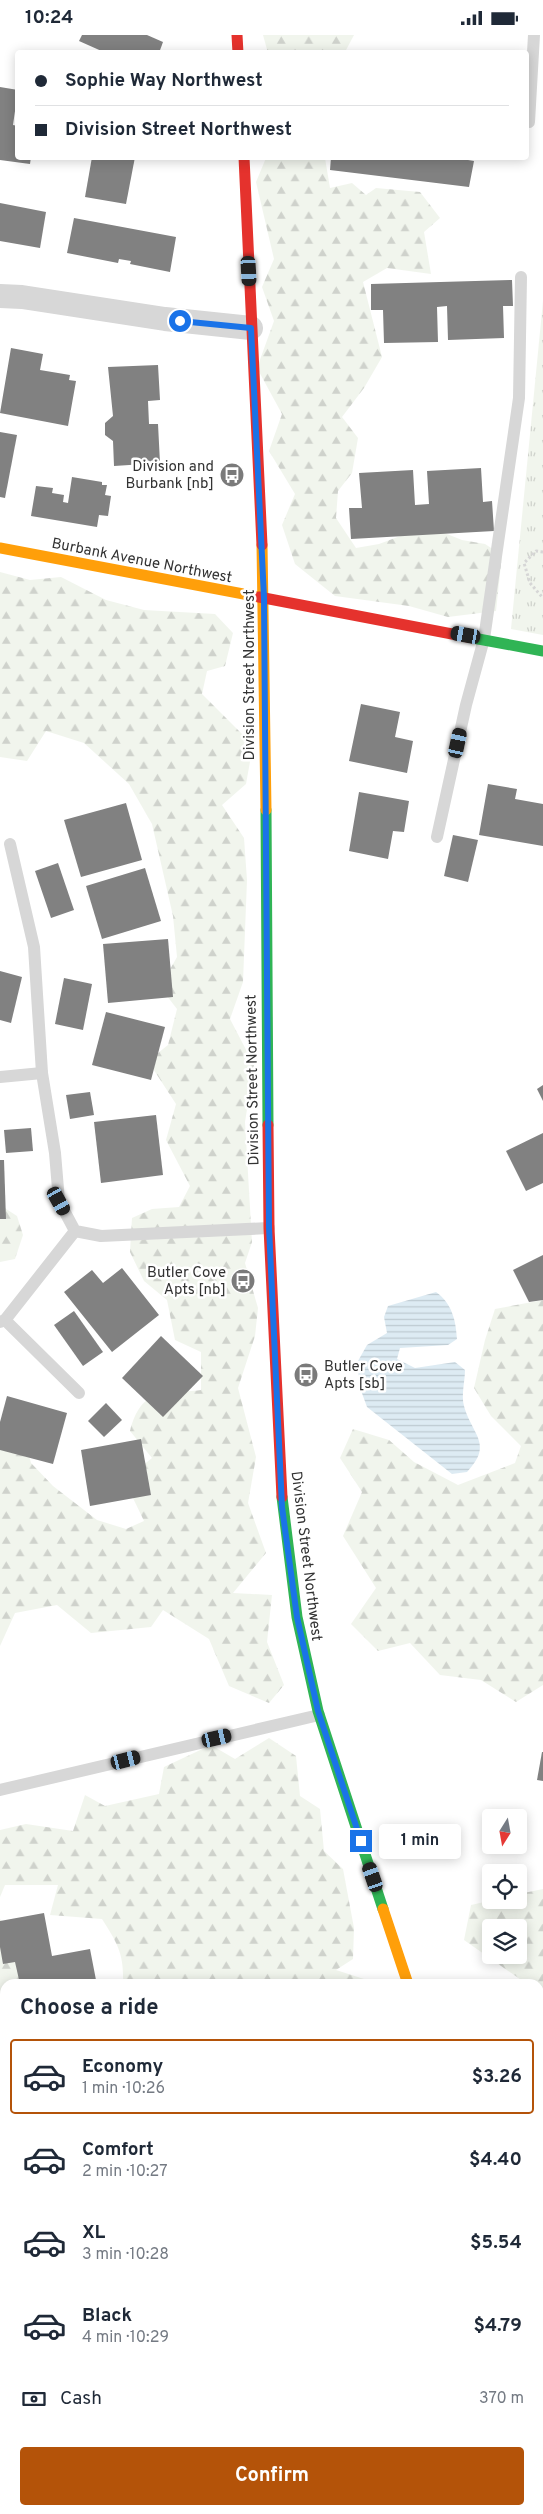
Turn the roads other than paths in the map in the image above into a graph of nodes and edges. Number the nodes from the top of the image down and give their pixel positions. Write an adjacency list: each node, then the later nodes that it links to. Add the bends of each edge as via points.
1 (237, 35): 3 (street)
2 (534, 35): 4 (lane)
3 (238, 50)
4 (529, 122)
5 (244, 160): 8 (street, Division Street Northwest)
6 (521, 277): 11 (lane, via 519,398)
7 (0, 297): 8 (street, via 22,297 165,319)
8 (251, 328): 10 (street, Division Street Northwest)
9 (0, 548): 10 (street, Burbank Avenue Northwest)
10 (264, 598): 11 (street, Burbank Avenue Northwest); 17 (street, Division Street Northwest)
11 (484, 639): 12 (street, Burbank Avenue Northwest); 13 (lane)
12 (543, 651)
13 (436, 837)
14 (10, 844): 15 (lane, via 34,947)
15 (42, 1073): 16 (lane); 18 (lane, via 56,1153 59,1201)
16 (0, 1077)
17 (269, 1227): 18 (lane, via 101,1236); 21 (street, Division Street Northwest, via 282,1507 297,1617)
18 (75, 1231): 19 (lane)
19 (3, 1321): 20 (lane)
20 (79, 1393)
21 (319, 1715): 22 (lane); 23 (street, Division Street Northwest)
22 (0, 1790)
23 (406, 1979)

